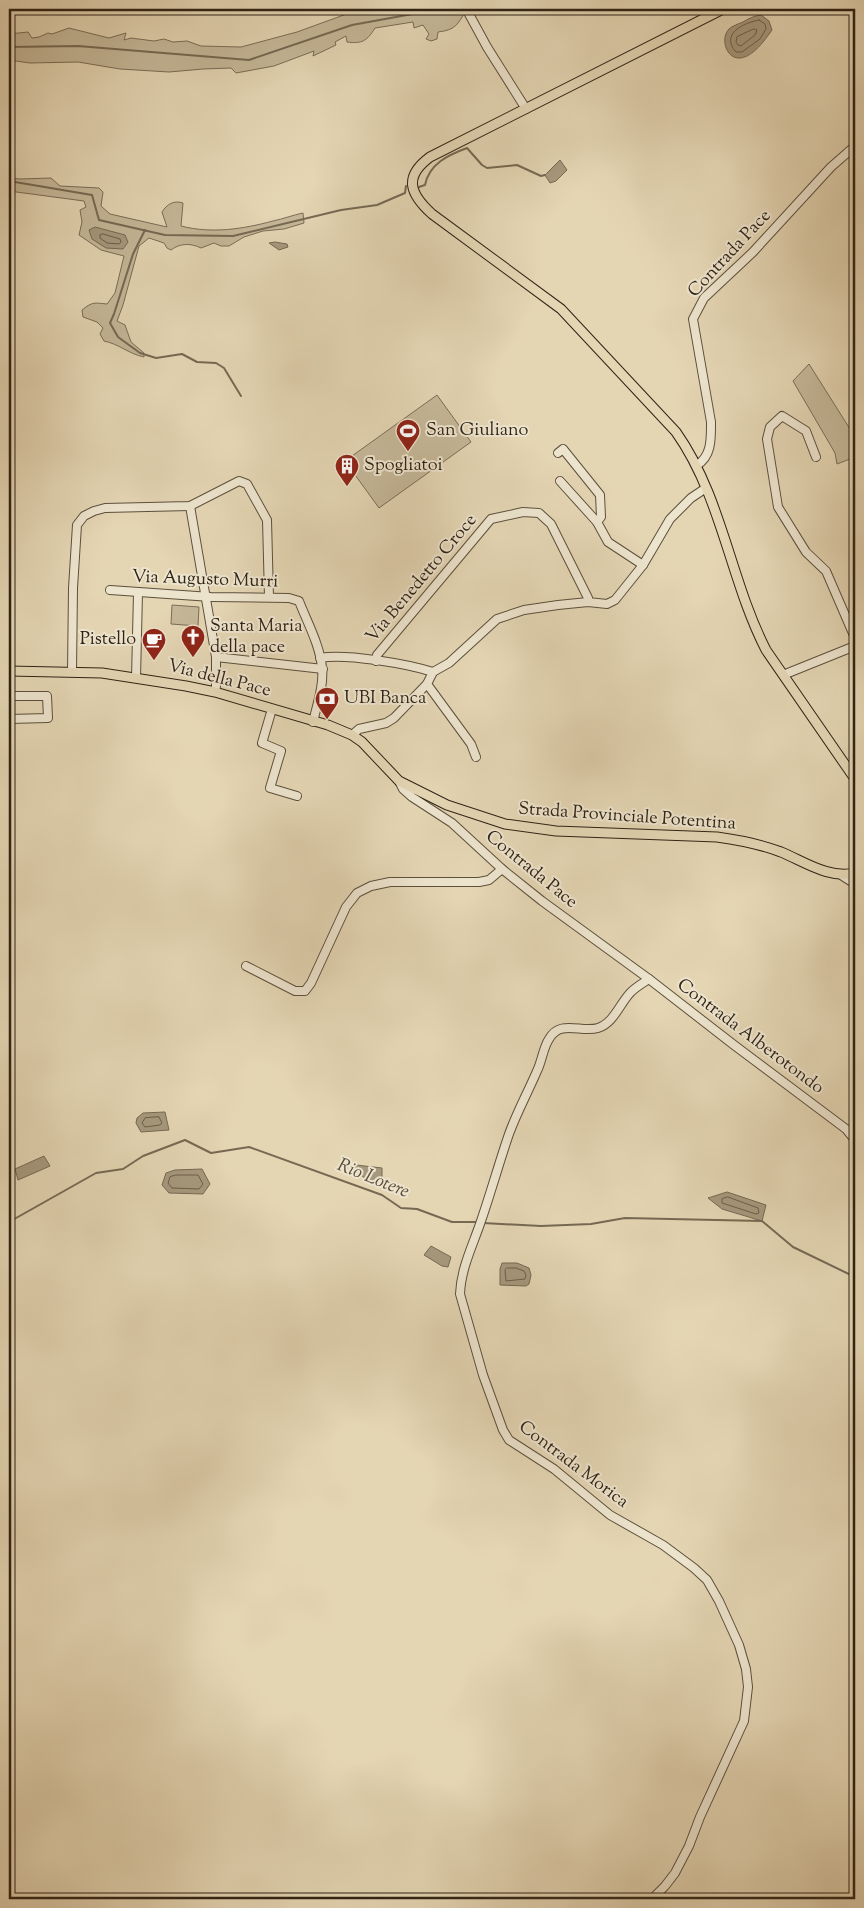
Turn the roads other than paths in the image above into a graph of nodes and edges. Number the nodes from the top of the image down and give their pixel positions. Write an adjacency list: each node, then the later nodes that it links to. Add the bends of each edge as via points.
1 (723, 9): 3 (main road)
2 (469, 14): 3 (street)
3 (526, 109): 7 (main road, via 418,166 413,184 417,199 432,214 561,309 676,432)
4 (855, 146): 7 (street, Contrada Pace, via 704,298 697,310 693,319 711,433 708,453)
5 (558, 454): 11 (street, via 563,449 600,495 601,517)
6 (816, 457): 18 (street, via 806,431 782,416 770,427 767,439 778,507 806,552 826,571)
7 (697, 465): 9 (main road)
8 (560, 481): 11 (street)
9 (706, 488): 12 (street, via 670,519); 27 (main road, via 756,630)
10 (190, 506): 15 (street); 16 (street, via 239,481 246,484 267,520); 25 (street, via 105,508 80,520 73,588)
11 (598, 522): 12 (street, via 608,542)
12 (643, 565): 17 (street, via 615,600 607,604)
13 (110, 590): 14 (street, Via Augusto Murri)
14 (138, 593): 15 (street, Via Augusto Murri); 28 (street)
15 (206, 597): 16 (street, Via Augusto Murri); 20 (street)
16 (270, 598): 21 (street, Via Augusto Murri, via 299,601)
17 (588, 602): 22 (street, Via Benedetto Croce, via 551,524 539,514 523,512 491,519 377,655); 26 (street, via 505,615 489,625 449,663)
18 (855, 638)
19 (855, 646): 27 (street)
20 (216, 657): 23 (street); 30 (street)
21 (320, 658): 22 (street); 23 (street)
22 (376, 661): 26 (street)
23 (322, 669): 34 (street)
24 (9, 671): 25 (main road, Via della Pace)
25 (72, 671): 28 (main road, Via della Pace)
26 (433, 672): 29 (street)
27 (783, 675): 37 (main road)
28 (136, 678): 30 (main road, Via della Pace)
29 (427, 684): 35 (street, via 390,721 359,729); 36 (street, via 471,744)
30 (215, 692): 32 (main road, Via della Pace)
31 (9, 696): 33 (street, via 47,696 48,718)
32 (272, 709): 34 (main road, Via della Pace); 39 (street, via 262,742 281,751 270,788)
33 (9, 719)
34 (312, 722): 35 (main road, Via della Pace)
35 (352, 735): 38 (main road, Via della Pace)
36 (476, 757)
37 (855, 779)
38 (399, 781): 40 (street, Contrada Pace, via 402,789 452,823); 42 (main road, Strada Provinciale Potentina, via 446,805 505,824 556,831 743,840)
39 (297, 796)
40 (502, 869): 44 (street, via 489,880 479,882 390,882 371,886 357,894 346,907 305,991 295,991); 45 (street, Contrada Pace)
41 (855, 873): 42 (main road, Strada Provinciale Potentina)
42 (841, 875): 43 (street)
43 (855, 884)
44 (246, 966)
45 (649, 979): 46 (street, Contrada Alberotondo, via 846,1129); 47 (street, Contrada Morica, via 621,1002 604,1026 596,1029 568,1027 557,1030 549,1038 510,1132 460,1282 460,1294 483,1375 509,1440 554,1469 610,1515 663,1545 694,1568 707,1580 719,1600 739,1645 748,1687 744,1721 689,1846 670,1880)
46 (855, 1140)
47 (652, 1899)

